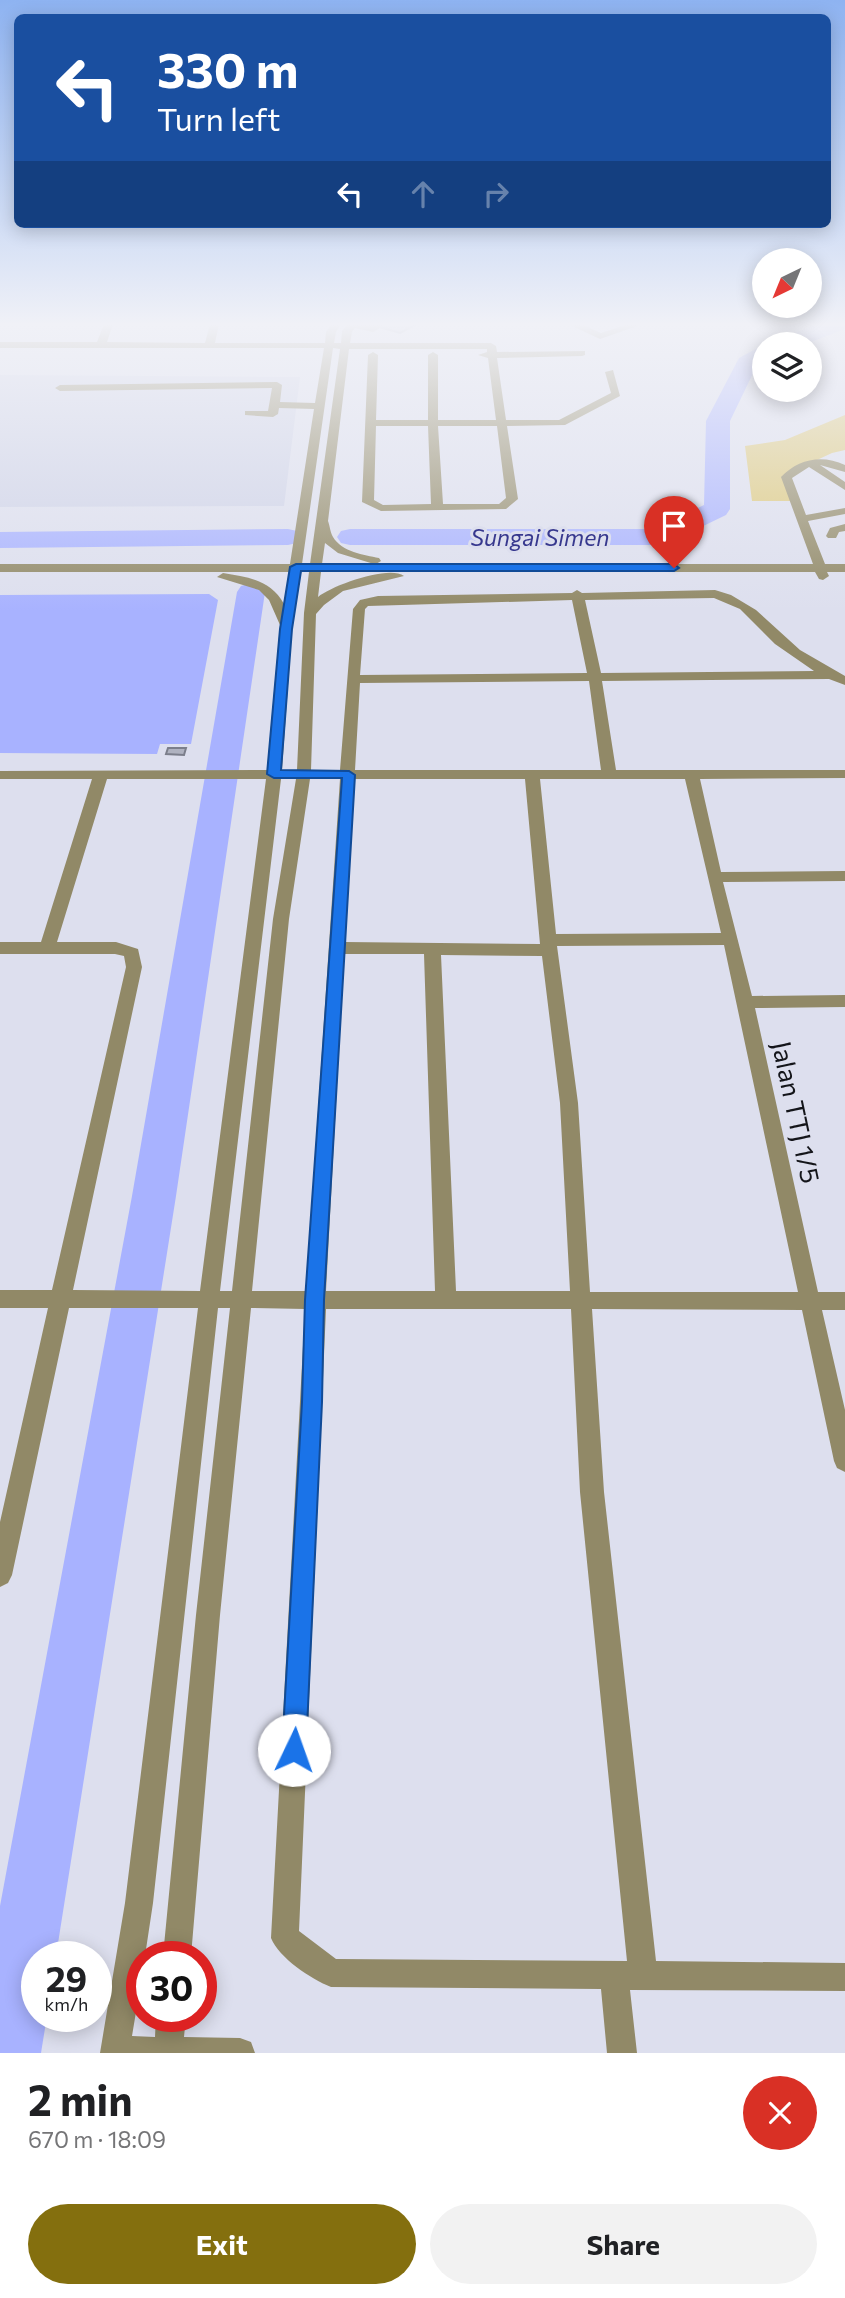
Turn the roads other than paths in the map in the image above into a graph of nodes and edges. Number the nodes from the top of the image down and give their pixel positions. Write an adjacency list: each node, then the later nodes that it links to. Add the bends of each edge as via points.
1 (319, 420): 21 (street)
2 (336, 420): 14 (street)
3 (371, 420): 7 (street)
4 (433, 420): 8 (street)
5 (501, 420): 9 (street)
6 (567, 420): 9 (street)
7 (371, 423): 8 (street); 13 (street, via 368,502 381,508)
8 (433, 424): 9 (street); 13 (street)
9 (502, 424): 13 (street, via 512,499 502,507)
10 (811, 464): 11 (street, via 828,460); 12 (street); 16 (street, via 786,477)
11 (845, 469)
12 (845, 487)
13 (437, 508)
14 (324, 510): 22 (street); 23 (street, via 324,531 333,545)
15 (845, 511): 16 (street)
16 (803, 519): 24 (street)
17 (845, 527): 18 (street, via 834,530)
18 (832, 536)
19 (0, 568): 21 (street)
20 (845, 568): 24 (street)
21 (295, 572): 22 (street); 26 (street); 30 (street)
22 (316, 572): 23 (street); 29 (street)
23 (402, 572): 24 (street); 29 (street, via 345,586 321,597)
24 (822, 572): 25 (street)
25 (845, 576)
26 (223, 577): 27 (street); 30 (street, via 251,581 270,591 279,601)
27 (0, 578)
28 (578, 594): 31 (street, via 715,594 736,599 782,642); 32 (street); 33 (street, via 364,603 359,609)
29 (310, 612): 37 (street)
30 (286, 629): 36 (street)
31 (829, 675): 32 (street); 34 (street)
32 (595, 678): 33 (street); 35 (street)
33 (352, 679): 42 (street)
34 (845, 681)
35 (608, 773): 38 (street); 43 (street)
36 (274, 774): 37 (street); 41 (street); 57 (street)
37 (304, 774): 42 (street); 56 (street, via 281,919)
38 (532, 774): 42 (street); 47 (street)
39 (845, 774): 43 (street)
40 (0, 775): 41 (street)
41 (101, 775): 49 (street)
42 (349, 775): 50 (street)
43 (692, 775): 45 (street, Jalan TTJ 1/5)
44 (845, 876): 45 (street)
45 (714, 877): 46 (street, Jalan TTJ 1/5)
46 (731, 939): 47 (street); 53 (street, Jalan TTJ 1/5)
47 (548, 945): 51 (street); 60 (street, via 569,1103)
48 (0, 948): 49 (street)
49 (47, 948): 55 (street, via 116,948 132,953 134,967)
50 (336, 948): 51 (street); 58 (street)
51 (432, 950): 59 (street)
52 (845, 1000): 53 (street)
53 (744, 1002): 61 (street, Jalan TTJ 1/5)
54 (0, 1299): 55 (street)
55 (60, 1299): 57 (street); 64 (street)
56 (242, 1299): 57 (street); 58 (street); 65 (street)
57 (209, 1300): 69 (street, via 139,1903)
58 (314, 1300): 59 (street); 66 (street, via 285,1938 331,1973)
59 (446, 1300): 60 (street)
60 (580, 1300): 61 (street); 66 (street)
61 (809, 1301): 62 (street); 63 (street, Jalan TTJ 1/5)
62 (845, 1301)
63 (845, 1461)
64 (0, 1575)
65 (178, 1941)
66 (629, 1976): 67 (street); 72 (street)
67 (845, 1977)
68 (170, 2032): 70 (street)
69 (116, 2052): 70 (street)
70 (168, 2052): 71 (street)
71 (240, 2053)
72 (622, 2053)

